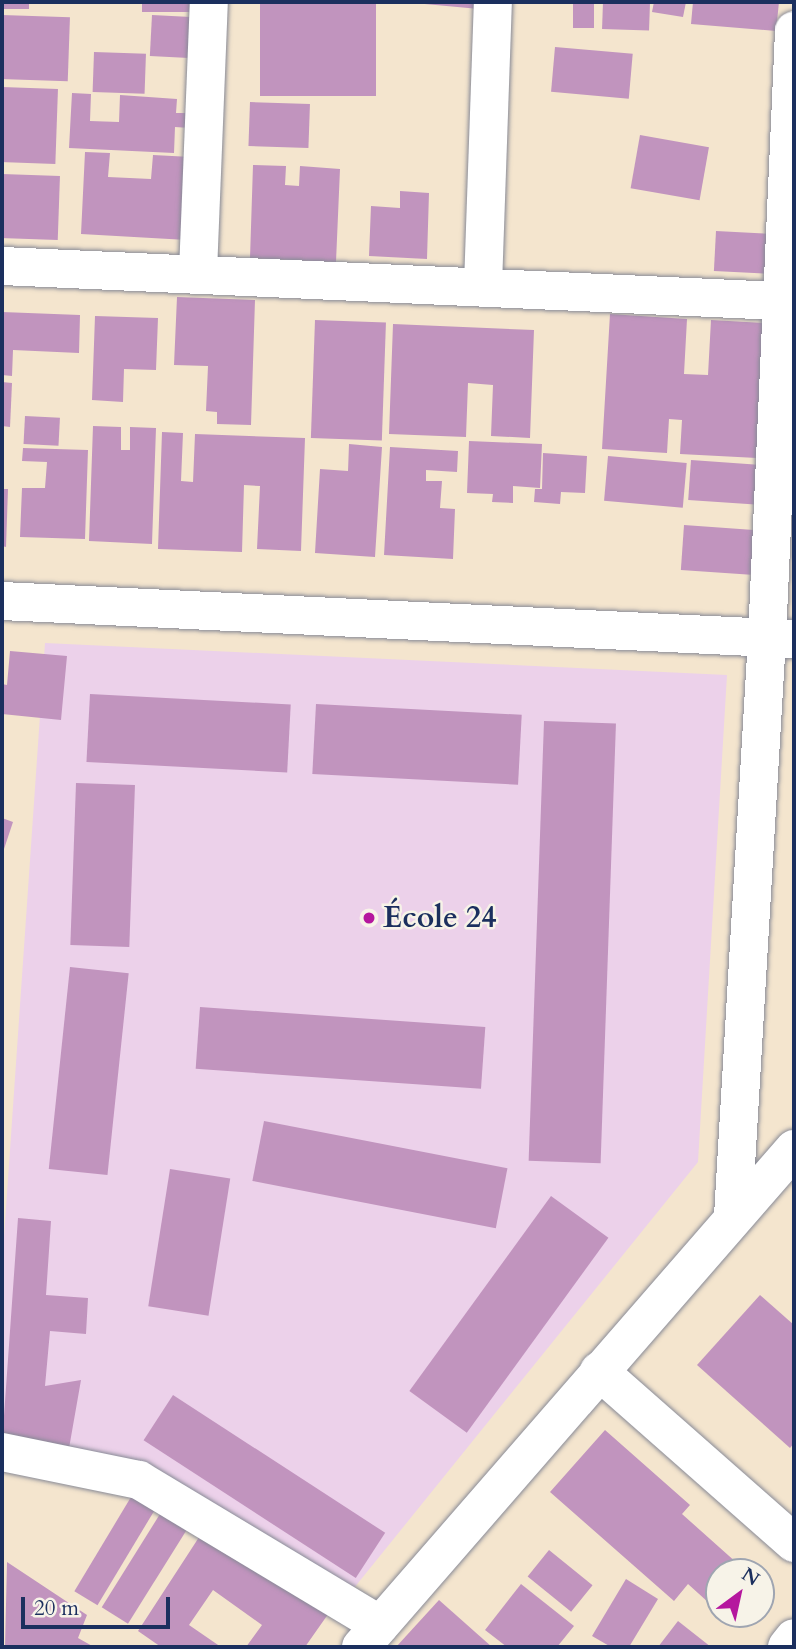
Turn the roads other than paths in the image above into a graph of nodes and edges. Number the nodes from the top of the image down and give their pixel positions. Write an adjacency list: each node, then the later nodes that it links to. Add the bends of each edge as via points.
1 (209, 2): 6 (street)
2 (494, 2): 7 (street)
3 (794, 31): 4 (street)
4 (793, 80): 8 (street)
5 (2, 267): 6 (street)
6 (198, 272): 7 (street)
7 (482, 285): 8 (street)
8 (779, 301): 10 (street)
9 (2, 601): 10 (street)
10 (781, 638): 12 (street)
11 (794, 1149): 12 (street)
12 (733, 1216): 13 (street)
13 (598, 1371): 15 (street); 16 (street)
14 (2, 1452): 16 (street, via 139,1480)
15 (794, 1543)
16 (370, 1636)
17 (794, 1639): 18 (street)
18 (786, 1647)

